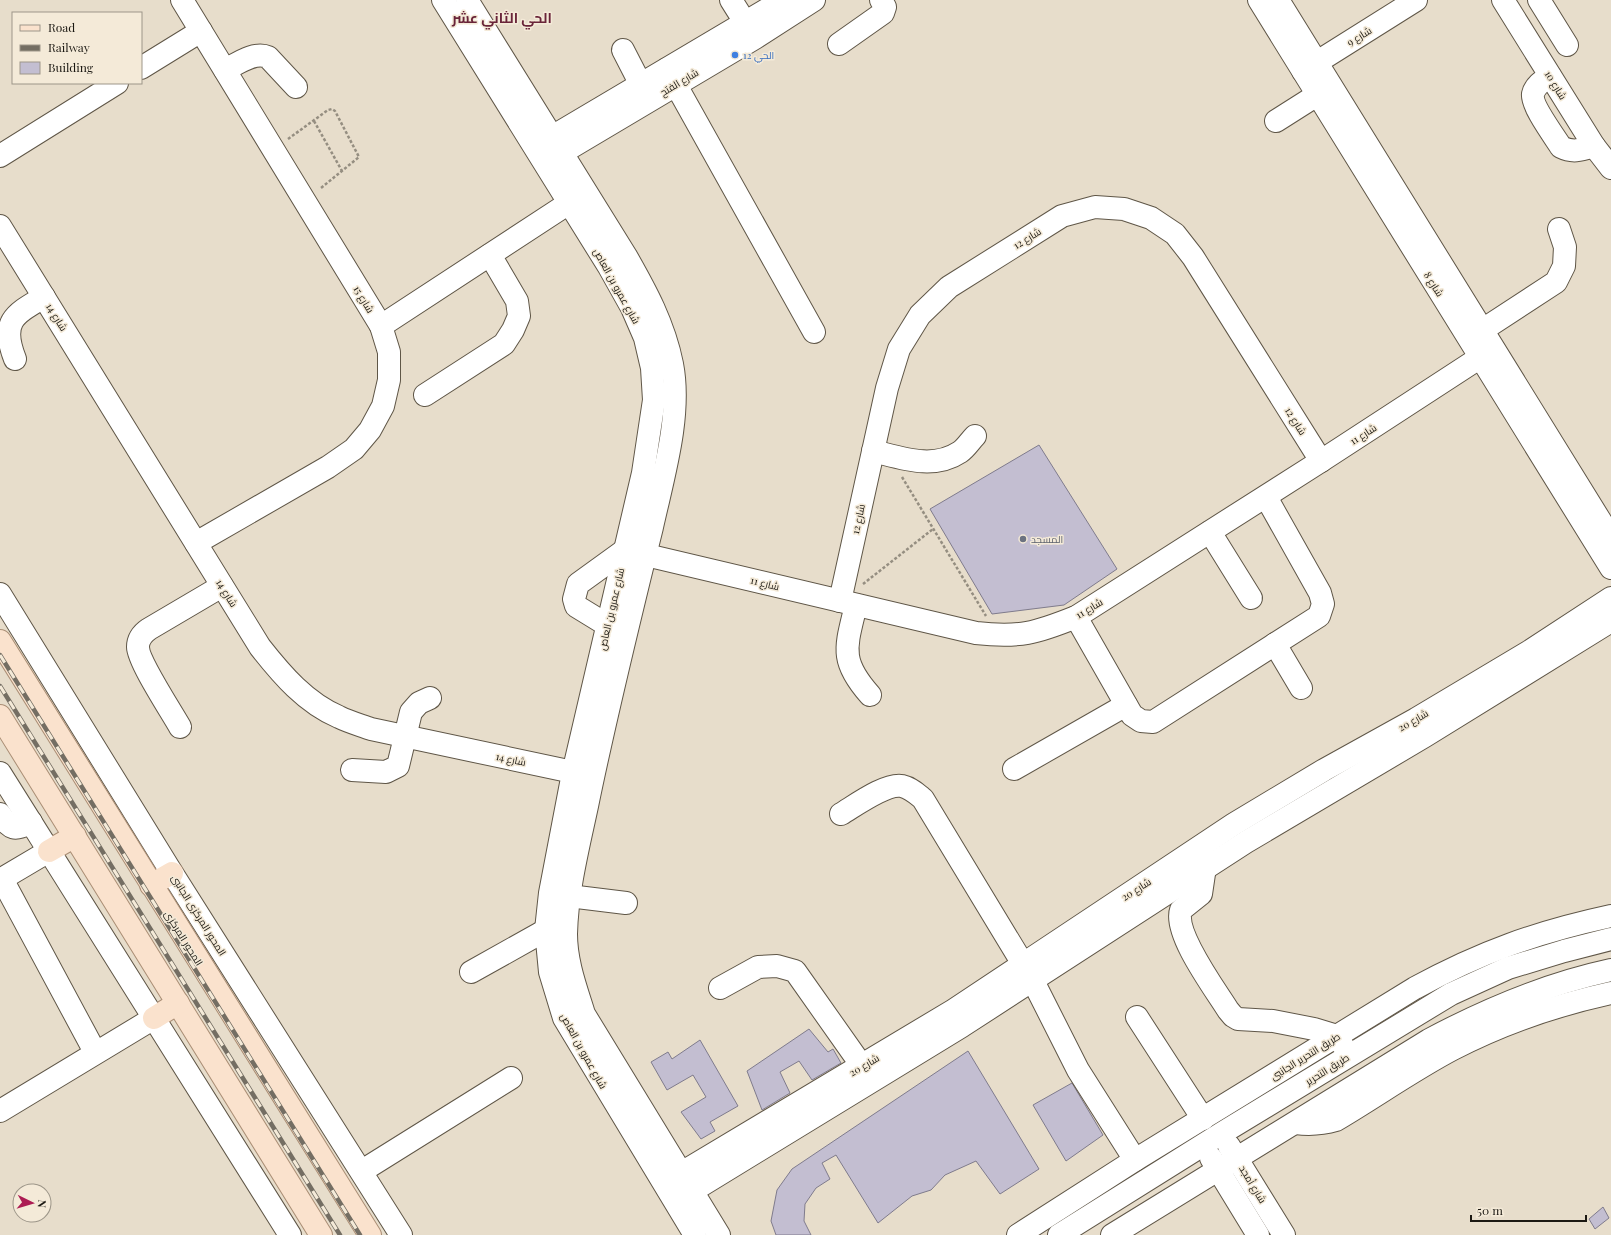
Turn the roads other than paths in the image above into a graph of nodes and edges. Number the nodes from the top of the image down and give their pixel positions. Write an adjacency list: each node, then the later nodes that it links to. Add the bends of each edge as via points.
1 (182, 0): 14 (street, شارع 15)
2 (442, 0): 29 (street, شارع عمرو بن العاص)
3 (467, 0): 29 (street, شارع عمرو بن العاص)
4 (731, 0): 13 (street)
5 (783, 0): 13 (street, شارع الفتح)
6 (814, 0): 13 (street, شارع الفتح)
7 (881, 0): 15 (street, via 885,7 883,13)
8 (1259, 0): 19 (street, شارع 8)
9 (1278, 0): 19 (street, شارع 8)
10 (1416, 0): 19 (street, شارع 9)
11 (1503, 0): 21 (street, شارع 10)
12 (1539, 0): 16 (street)
13 (750, 30): 22 (street, شارع الفتح)
14 (201, 31): 18 (street); 20 (street, شارع 15)
15 (839, 44)
16 (1567, 44)
17 (623, 50): 24 (street)
18 (142, 67)
19 (1309, 67): 26 (street, شارع 8); 38 (street, شارع 8)
20 (225, 70): 25 (street, via 262,54 268,57); 37 (street, شارع 15)
21 (1550, 76): 28 (street, شارع 10); 28 (street, via 1537,86 1533,94 1534,103 1561,147 1577,152)
22 (671, 77): 24 (street, شارع الفتح); 29 (street, شارع الفتح); 39 (street)
23 (115, 84): 30 (street)
24 (641, 85): 29 (street, شارع الفتح)
25 (296, 87)
26 (1317, 94): 27 (street); 40 (street, شارع 8)
27 (1276, 121)
28 (1594, 146): 31 (street, شارع 10)
29 (548, 150): 32 (street, شارع عمرو بن العاص); 50 (street, شارع عمرو بن العاص, via 626,256 664,331 672,366 674,401 663,478)
30 (0, 156)
31 (1611, 168)
32 (569, 204): 35 (street); 50 (street, شارع عمرو بن العاص, via 632,308 645,338 652,368 654,400)
33 (0, 226): 36 (street, شارع 14)
34 (1559, 229): 38 (street, via 1565,247 1564,266 1556,282)
35 (490, 255): 37 (street); 42 (street, via 517,301 519,316 513,330 504,344)
36 (44, 297): 41 (street, via 12,316 6,330 7,345); 49 (street, شارع 14)
37 (381, 326): 49 (street, شارع 15, via 389,352 389,380 383,406 370,430 354,449 328,467)
38 (1482, 331): 40 (street, شارع 8)
39 (814, 332)
40 (1486, 353): 45 (street, شارع 11); 48 (street, شارع 8); 51 (street, شارع 8)
41 (15, 359)
42 (425, 395)
43 (975, 436): 44 (street, via 960,451 940,461 919,462)
44 (881, 453): 45 (street, شارع 12, via 887,388 899,349 920,315 949,287 1062,216 1095,207 1124,208 1151,218 1174,234 1192,257); 56 (street, شارع 12)
45 (1321, 461): 46 (street, شارع 11)
46 (1266, 497): 47 (street, شارع 11); 61 (street, via 1320,593 1323,604 1319,616)
47 (1210, 532): 54 (street); 57 (street, شارع 11)
48 (1611, 538)
49 (196, 543): 52 (street, شارع 14)
50 (635, 552): 56 (street, شارع 11); 59 (street, شارع عمرو بن العاص); 59 (street, via 578,584 574,599 576,606); 72 (street, شارع عمرو بن العاص)
51 (1611, 568)
52 (222, 586): 67 (street, via 149,629 140,639 138,646 142,659); 68 (street, شارع 14, via 260,647 282,675 308,698 338,717 371,729)
53 (0, 594): 79 (street, المحور المركزى الجانبى)
54 (1251, 598)
55 (1611, 598): 89 (street, شارع 20, via 1503,667 1234,824)
56 (848, 603): 57 (street, شارع 11, via 961,630 998,636 1019,636 1041,631); 63 (street, شارع 12, via 846,647 850,665 858,682)
57 (1076, 617): 65 (street)
58 (1611, 621): 78 (street, شارع 20)
59 (608, 625): 72 (street, شارع عمرو بن العاص)
60 (0, 641): 81 (main road, المحور المركزى)
61 (1275, 644): 62 (street); 65 (street, via 1153,722 1141,721)
62 (1300, 688)
63 (870, 695)
64 (430, 698): 68 (street, via 419,703 411,712)
65 (1126, 705): 69 (street)
66 (0, 716): 76 (main road)
67 (180, 727)
68 (405, 736): 70 (street, via 398,766 393,770); 72 (street, شارع 14)
69 (1014, 769)
70 (352, 770)
71 (0, 773): 75 (street)
72 (583, 775): 82 (street, شارع عمرو بن العاص); 85 (street, شارع عمرو بن العاص, via 550,893)
73 (0, 814): 75 (street, via 8,826 13,828 18,829)
74 (841, 814): 89 (street, via 889,786 902,786 914,791 923,799)
75 (31, 822): 77 (street)
76 (75, 836): 77 (main road); 92 (main road)
77 (49, 851): 80 (street); 94 (street)
78 (1205, 867): 89 (street, شارع 20); 95 (street, via 1201,894 1181,910 1179,920 1189,947 1228,1010 1238,1019 1303,1026)
79 (172, 873): 81 (main road); 108 (street, المحور المركزى الجانبى)
80 (1, 879): 96 (street)
81 (151, 885): 113 (main road, المحور المركزى)
82 (569, 896): 83 (street); 109 (street, شارع عمرو بن العاص, via 566,936 571,976 584,1014)
83 (626, 903)
84 (1611, 916): 95 (street, طريق التحرير الجانبى, via 1572,924 1491,950 1414,988)
85 (546, 930): 88 (street); 109 (street, شارع عمرو بن العاص, via 550,972 564,1018)
86 (1611, 939): 97 (street, طريق التحرير, via 1515,966 1476,982 1418,1013)
87 (1611, 970): 102 (street, via 1566,981 1478,1014 1430,1040)
88 (471, 972)
89 (1027, 972): 98 (street, شارع 20, via 954,1010); 106 (street, via 1078,1070); 109 (street, شارع 20, via 922,1051)
90 (720, 988): 98 (street, via 758,967 778,966 795,971)
91 (1611, 993): 102 (street, via 1571,1002 1491,1031 1452,1049 1336,1120 1309,1125)
92 (178, 1003): 94 (main road); 112 (main road)
93 (1137, 1017): 101 (street)
94 (154, 1018): 96 (street); 111 (street)
95 (1337, 1036): 97 (street); 101 (street, طريق التحرير الجانبى)
96 (96, 1052): 100 (street)
97 (1349, 1055): 103 (street, طريق التحرير)
98 (862, 1066): 109 (street, شارع 20)
99 (512, 1078): 108 (street)
100 (0, 1111)
101 (1203, 1119): 106 (street, طريق التحرير الجانبى)
102 (1296, 1123): 105 (street)
103 (1222, 1133): 104 (street, طريق التحرير); 105 (street, شارع أمجد)
104 (1203, 1145): 107 (street); 118 (street, طريق التحرير)
105 (1237, 1158): 107 (street); 122 (street, شارع أمجد)
106 (1135, 1160): 117 (street, طريق التحرير الجانبى)
107 (1219, 1169): 110 (street); 121 (street)
108 (362, 1171): 114 (street, المحور المركزى الجانبى)
109 (678, 1187): 115 (street, شارع عمرو بن العاص); 116 (street, شارع عمرو بن العاص)
110 (1156, 1207): 119 (street); 120 (street)
111 (290, 1235)
112 (321, 1235)
113 (370, 1235)
114 (401, 1235)
115 (695, 1235)
116 (719, 1235)
117 (1018, 1235)
118 (1060, 1235)
119 (1112, 1235)
120 (1144, 1235)
121 (1258, 1235)
122 (1284, 1235)

